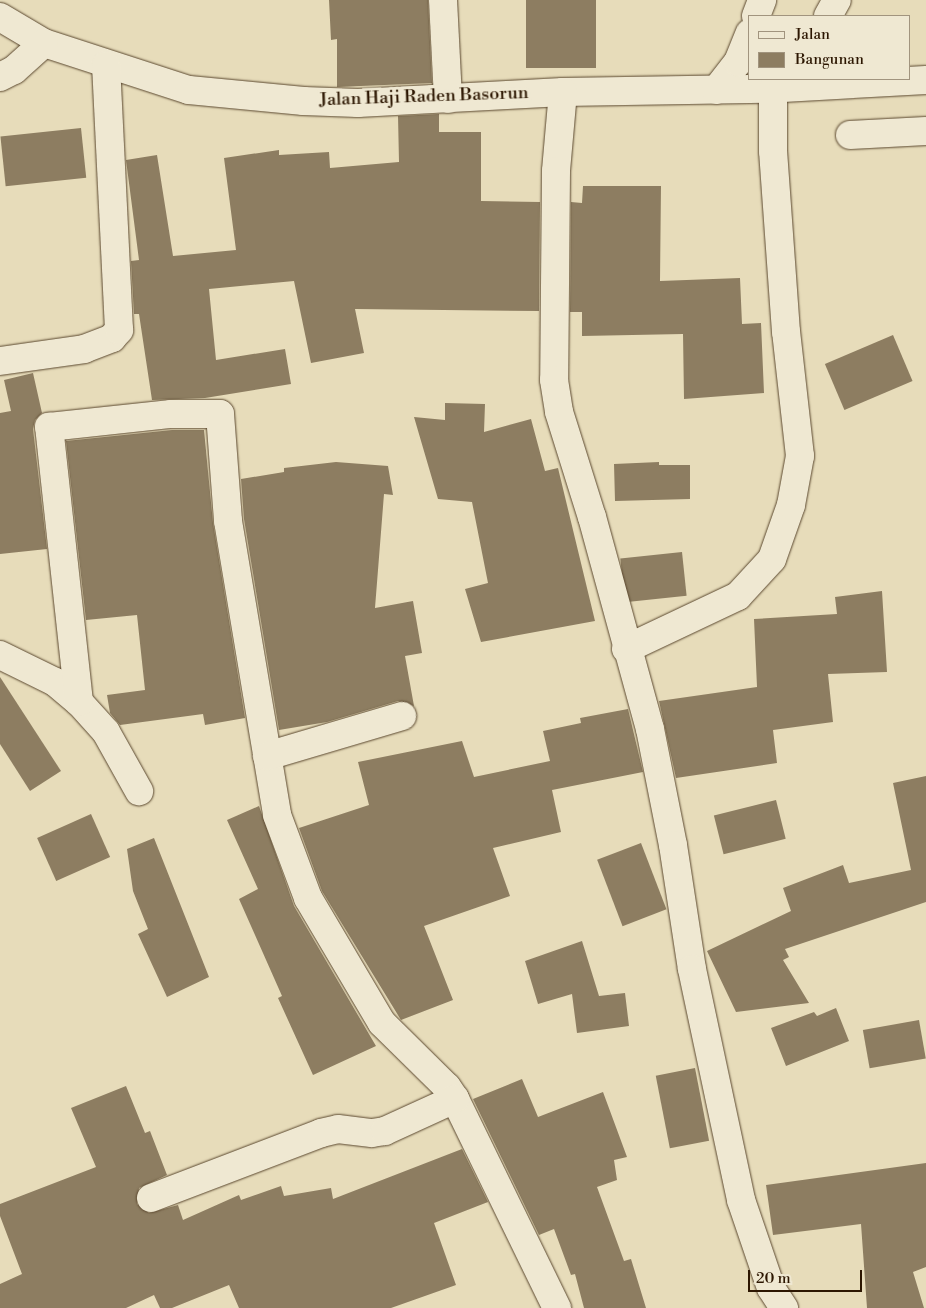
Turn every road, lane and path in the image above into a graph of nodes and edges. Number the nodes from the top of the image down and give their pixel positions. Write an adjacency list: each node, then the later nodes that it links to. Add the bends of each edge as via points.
1 (443, 0): 16 (street)
2 (762, 0): 4 (street)
3 (837, 0): 5 (street)
4 (756, 15)
5 (829, 15)
6 (0, 17): 8 (street, Jalan Haji Raden Basorun)
7 (748, 37): 14 (street)
8 (44, 43): 9 (street, Jalan Haji Raden Basorun); 10 (street, via 14,70)
9 (106, 65): 16 (street, Jalan Haji Raden Basorun, via 189,90 358,103); 19 (street, via 120,330 112,338 84,349)
10 (0, 77)
11 (926, 80): 12 (street, Jalan Haji Raden Basorun)
12 (810, 83): 13 (street, Jalan Haji Raden Basorun)
13 (769, 89): 14 (street, Jalan Haji Raden Basorun); 20 (street, via 786,322 800,456 791,505 772,559 738,596)
14 (722, 90): 15 (street, Jalan Haji Raden Basorun)
15 (563, 92): 16 (street, Jalan Haji Raden Basorun); 20 (street, via 556,171 554,380 559,412 592,517)
16 (448, 99)
17 (926, 131): 18 (street)
18 (850, 135)
19 (0, 361)
20 (626, 649): 28 (street, via 650,729 718,1103 741,1200)
21 (0, 655): 22 (street, via 55,682)
22 (79, 702): 24 (street, via 50,427 171,414 220,414 228,521); 25 (street, via 106,732)
23 (402, 716): 24 (street)
24 (267, 756): 26 (street, via 277,815 308,898 382,1023 447,1087)
25 (140, 791)
26 (455, 1099): 27 (street, via 385,1131 372,1133 338,1129 321,1132); 29 (street)
27 (151, 1198)
28 (777, 1306)
29 (557, 1308)

